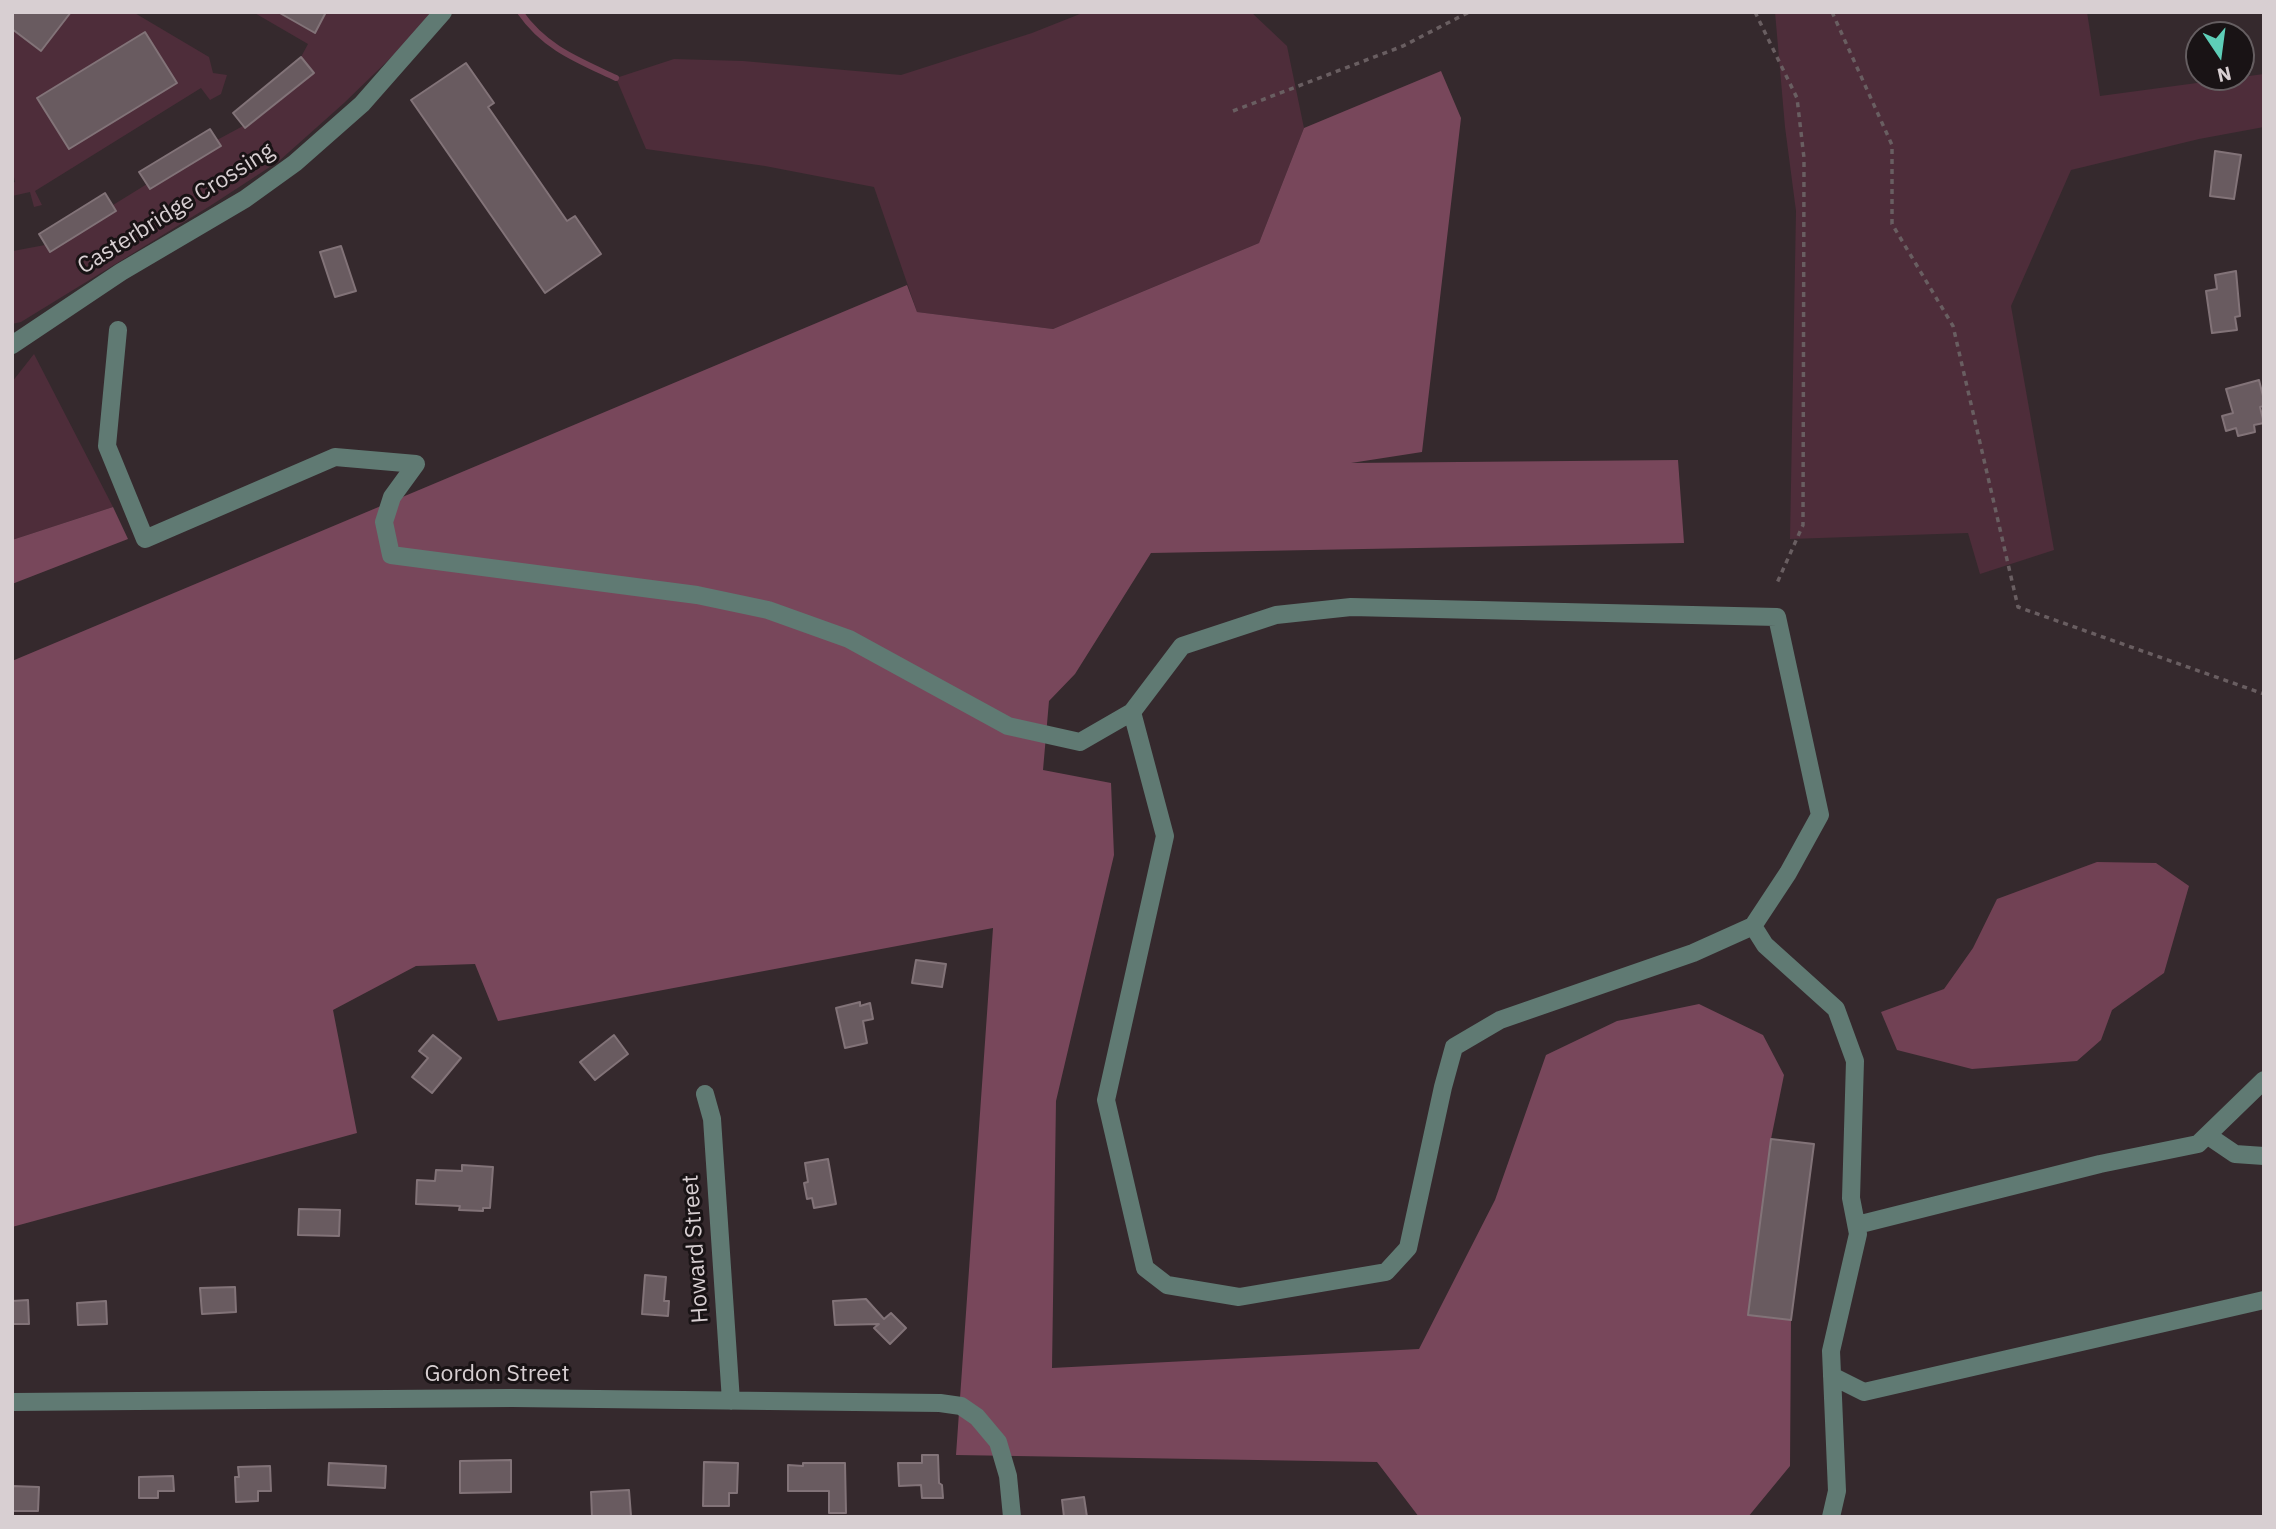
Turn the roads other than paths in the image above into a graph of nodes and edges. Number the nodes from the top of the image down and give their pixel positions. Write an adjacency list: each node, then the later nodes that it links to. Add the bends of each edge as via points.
1 (443, 12): 3 (street, Casterbridge Crossing, via 362,104 295,163)
2 (118, 330): 4 (street, via 107,446 145,539 335,457 416,464 392,497 384,522 391,555 697,595 768,610 849,639 1008,726 1080,742)
3 (12, 345)
4 (1132, 712): 5 (street, via 1182,646 1276,615 1351,607 1777,617 1820,815); 5 (street, via 1165,836 1106,1100 1145,1268 1167,1285 1239,1297 1386,1272 1408,1248 1454,1047 1500,1020 1693,953)
5 (1752, 926): 10 (street, via 1765,945 1836,1009 1855,1060 1851,1198)
6 (2264, 1080): 8 (street)
7 (705, 1094): 13 (street, Howard Street, via 712,1119)
8 (2207, 1135): 9 (street, via 2235,1154); 10 (street, via 2198,1144)
9 (2264, 1156)
10 (1857, 1225): 12 (street, via 1831,1351)
11 (2264, 1300): 12 (street, via 1864,1392)
12 (1832, 1376): 16 (street, via 1837,1492)
13 (731, 1401): 14 (street, Gordon Street); 15 (street, Gordon Street, via 961,1406 998,1441)
14 (12, 1402)
15 (1012, 1517)
16 (1831, 1517)

